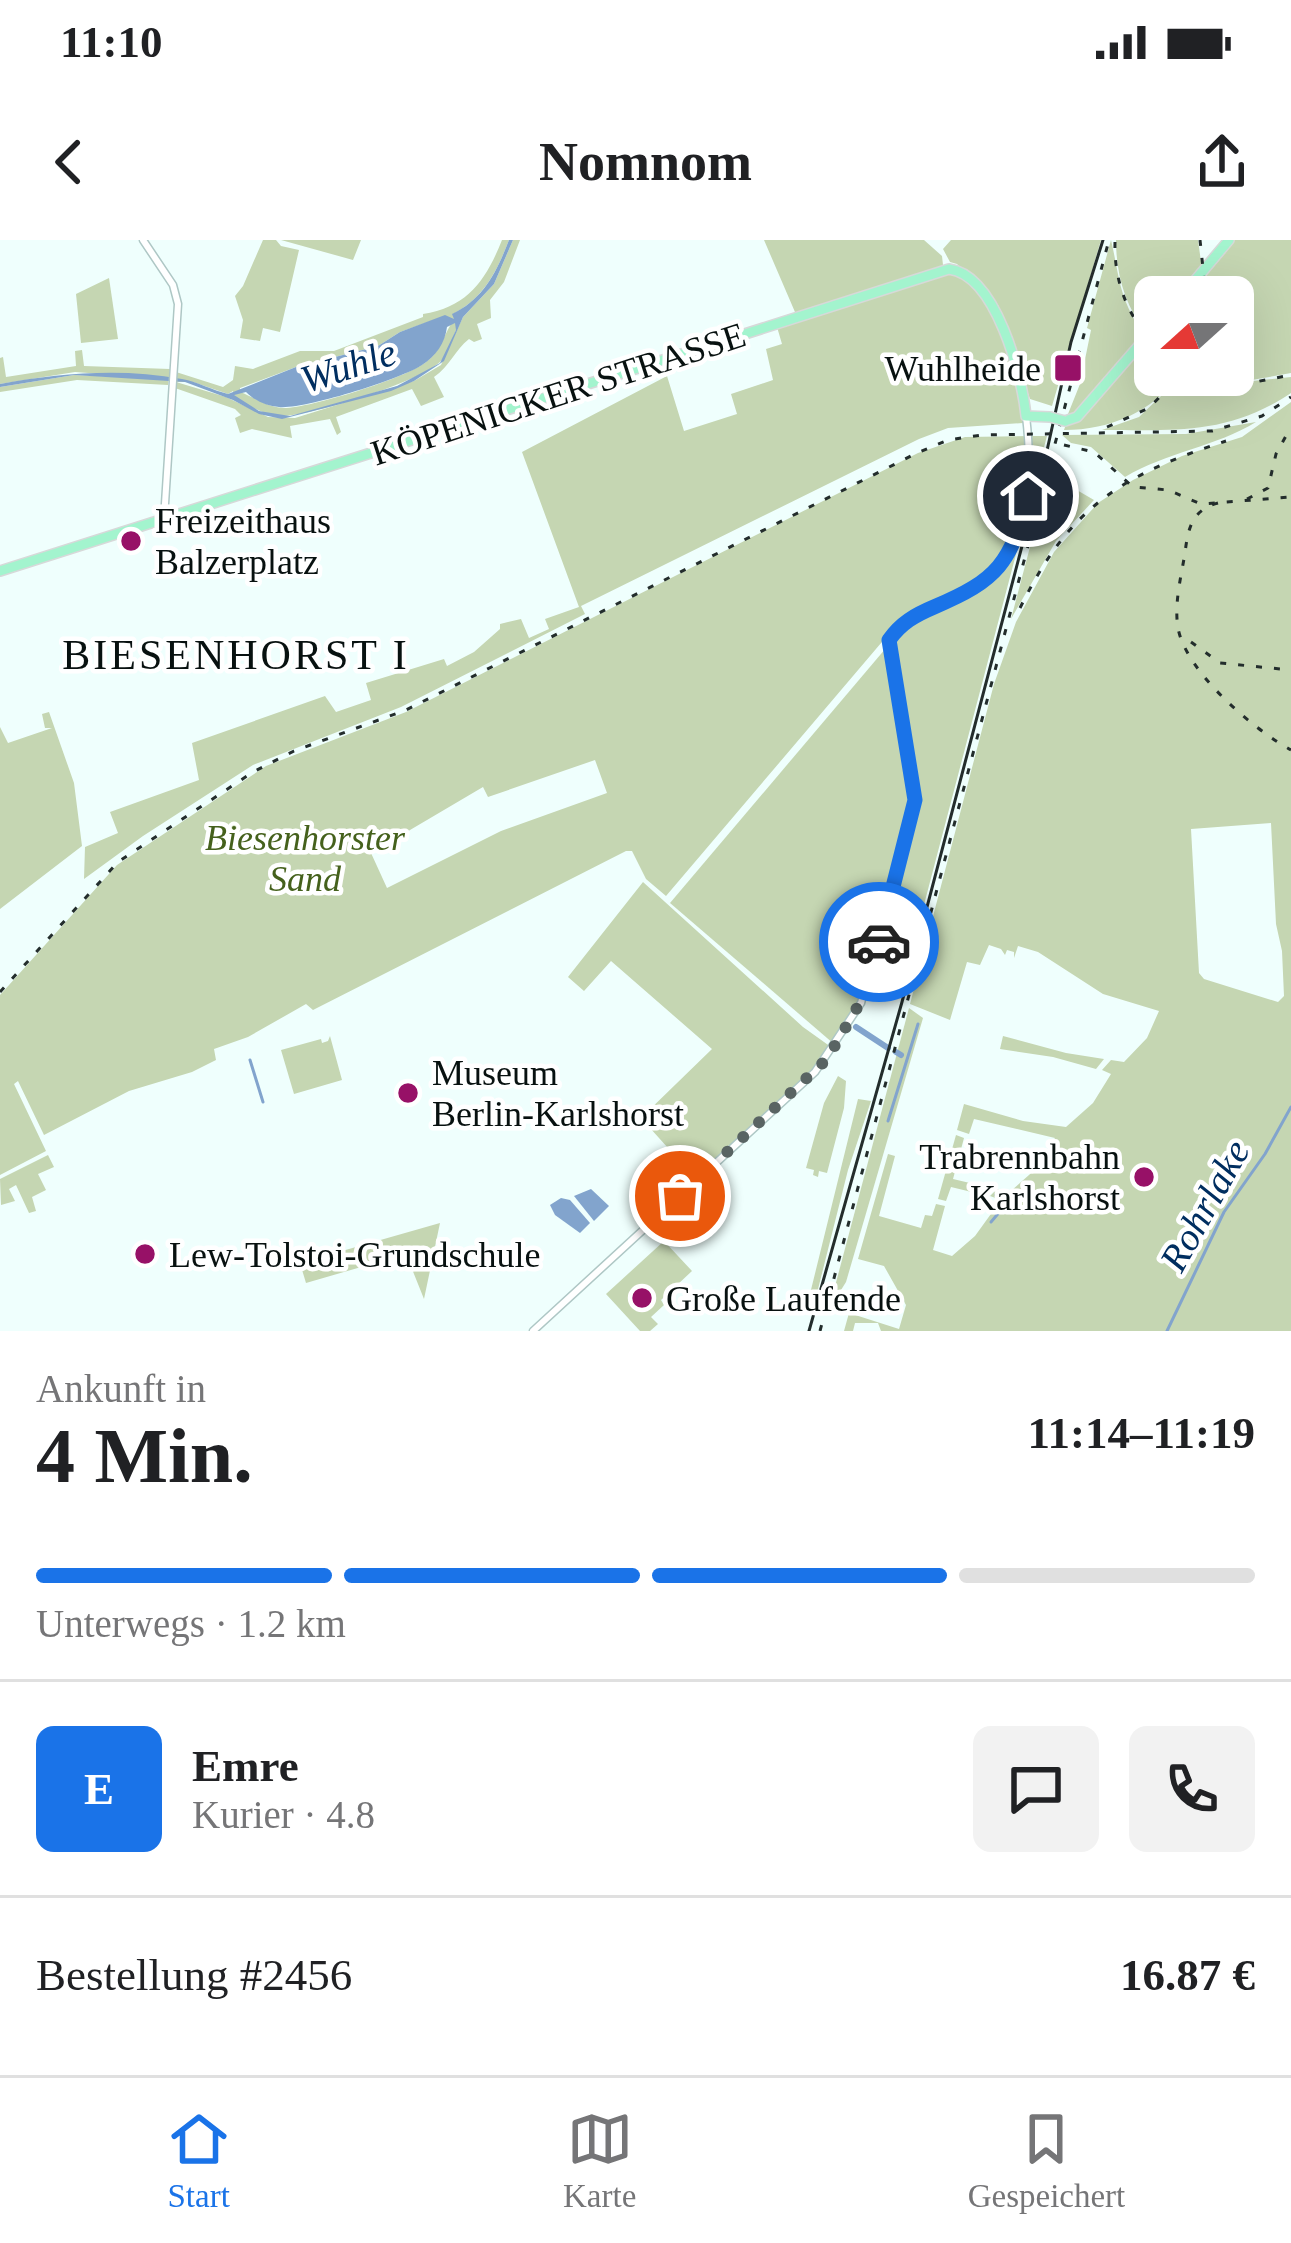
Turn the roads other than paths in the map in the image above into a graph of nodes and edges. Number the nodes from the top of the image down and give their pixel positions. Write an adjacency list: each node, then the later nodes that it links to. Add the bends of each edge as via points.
1 (143, 240): 6 (street, via 176,294 178,313)
2 (1229, 240): 3 (main road)
3 (1198, 276)
4 (1134, 351): 5 (main road, bridge, via 1077,417)
5 (1026, 416): 6 (main road, KÖPENICKER STRASSE, via 995,308 953,268); 8 (street, via 1031,473 1009,555 984,583 912,617 890,638 915,804 866,992 815,1072)
6 (164, 519): 7 (main road, KÖPENICKER STRASSE)
7 (0, 572)
8 (533, 1331)

